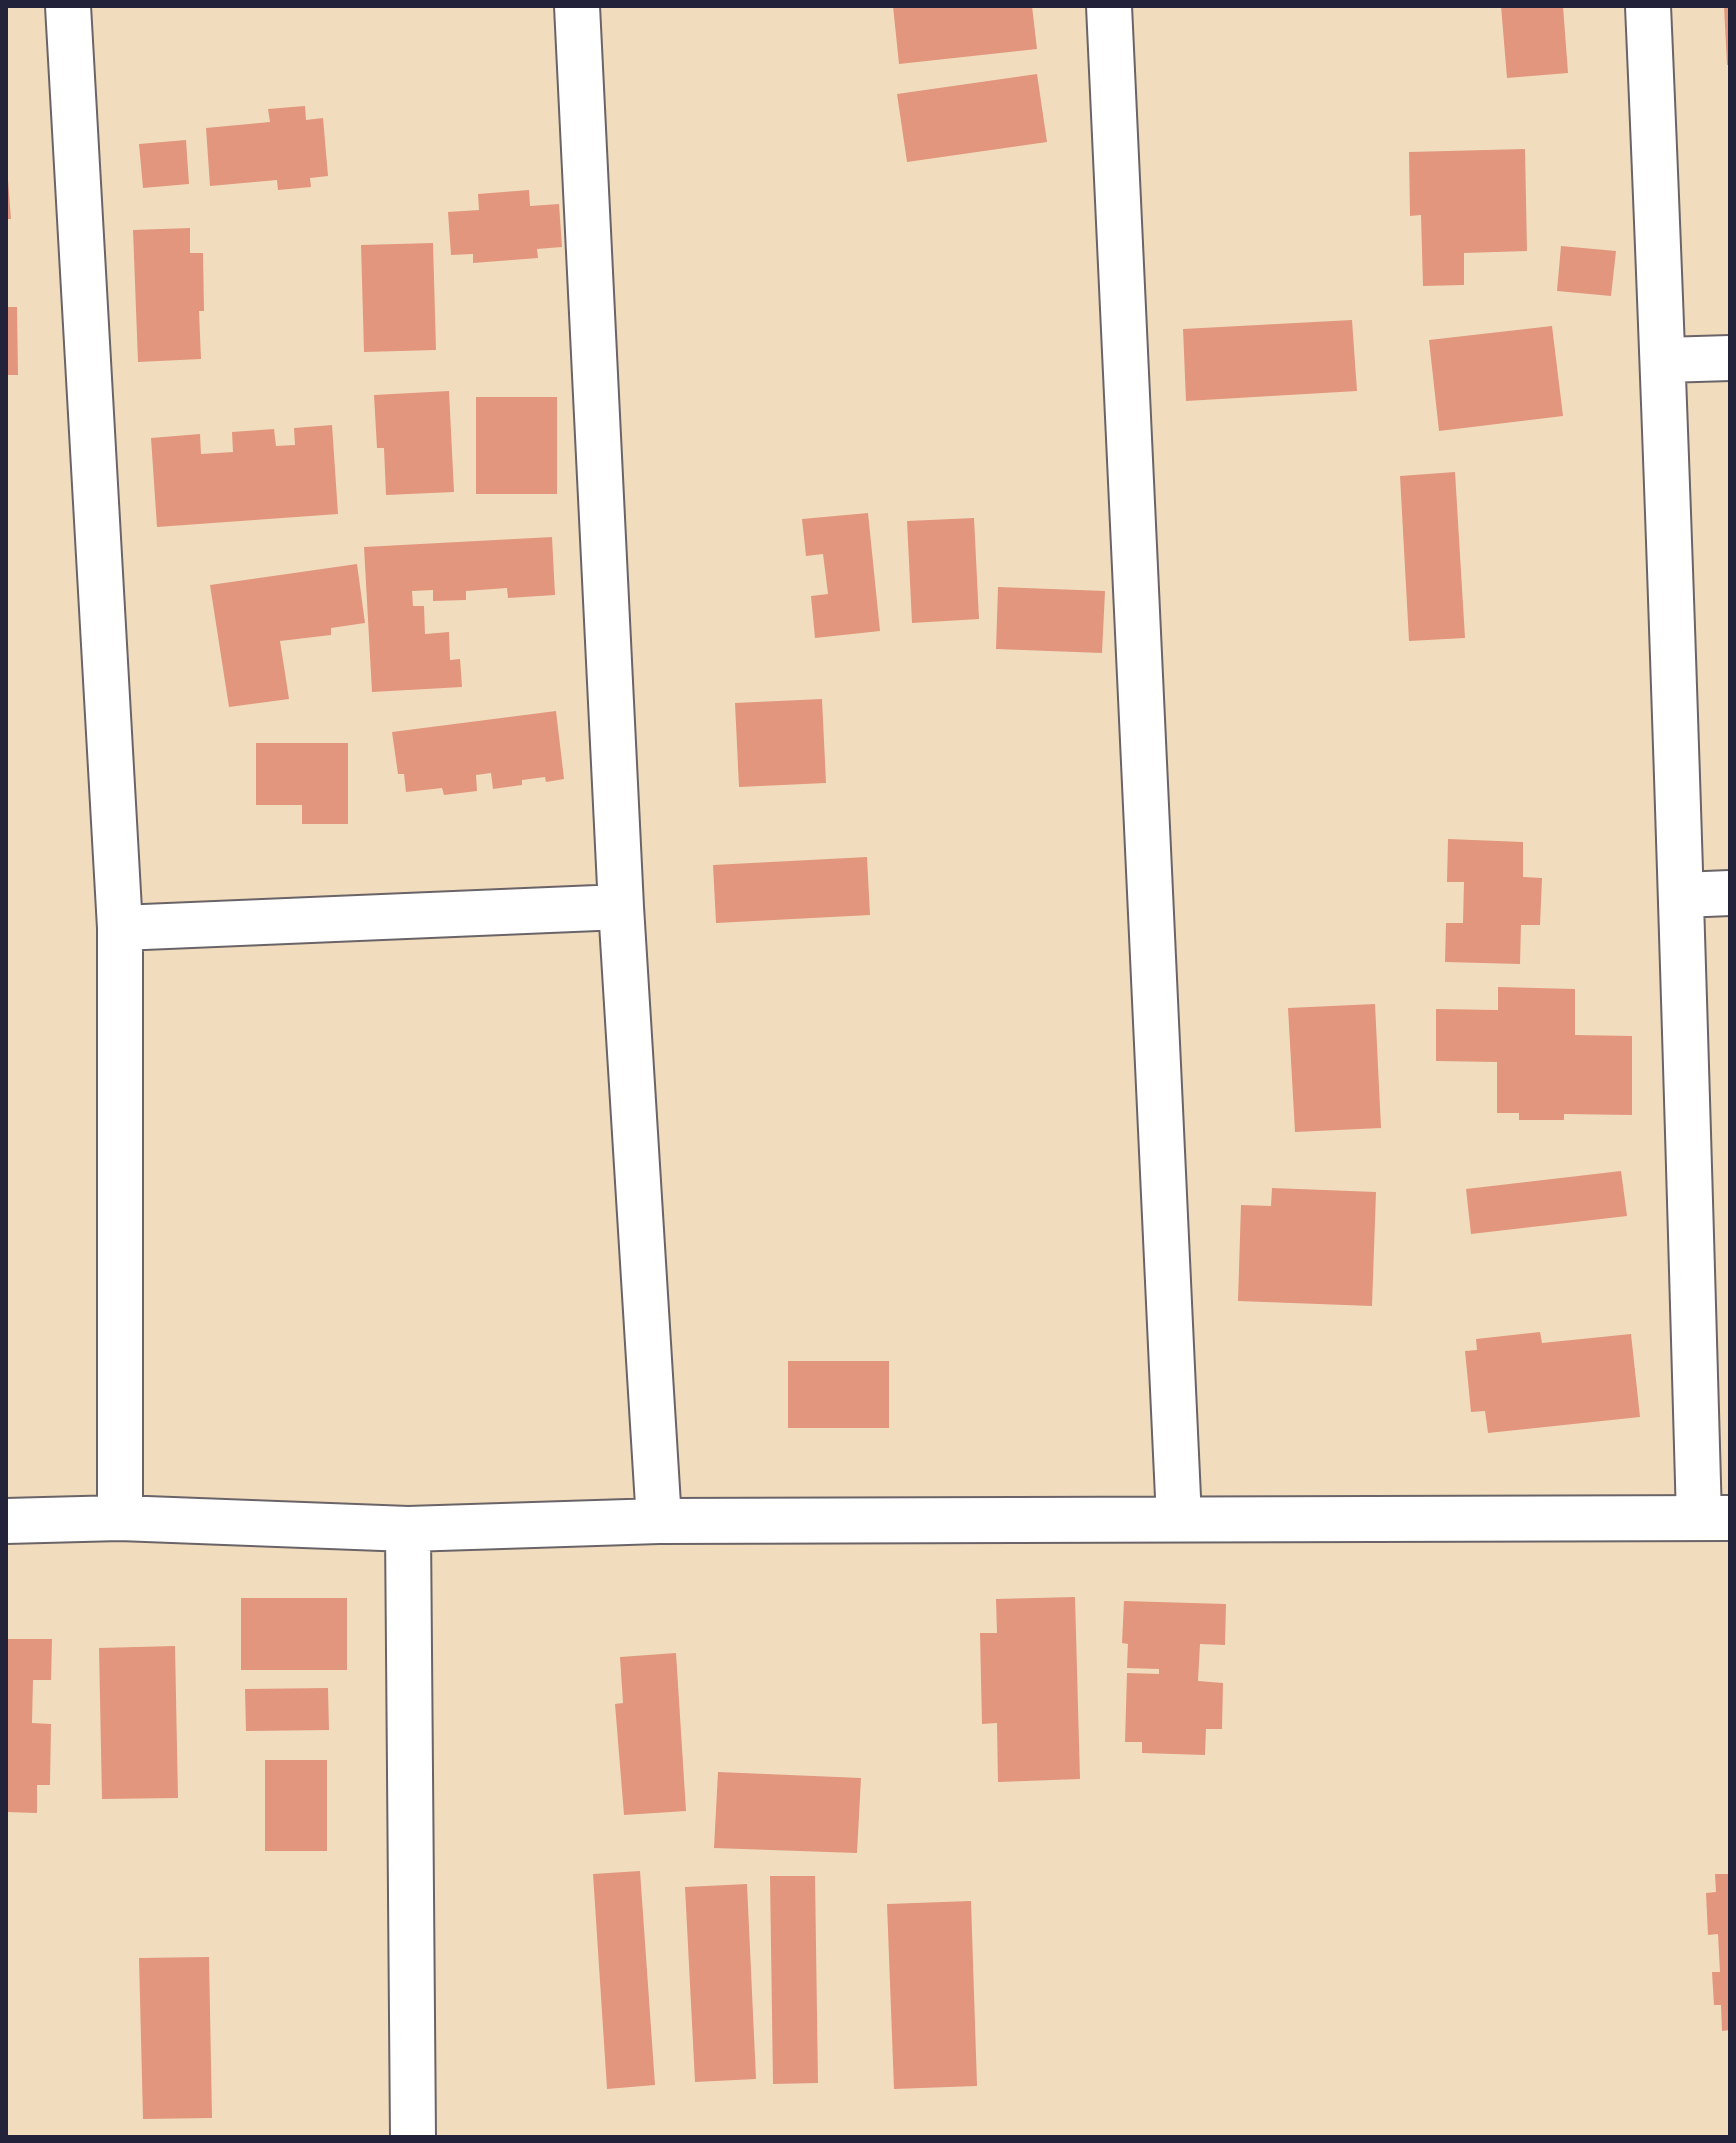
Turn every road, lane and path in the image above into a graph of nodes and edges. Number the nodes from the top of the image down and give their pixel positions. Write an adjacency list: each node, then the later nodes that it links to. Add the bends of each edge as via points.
1 (68, 6): 10 (street)
2 (577, 6): 9 (street)
3 (1109, 6): 13 (street)
4 (1648, 6): 6 (street)
5 (1730, 358): 6 (street)
6 (1664, 360): 8 (street)
7 (1730, 893): 8 (street)
8 (1682, 895): 12 (street)
9 (621, 907): 10 (street); 15 (street)
10 (120, 928): 11 (street)
11 (120, 1518): 14 (street); 16 (street)
12 (1715, 1518): 13 (street)
13 (1179, 1519): 15 (street)
14 (6, 1521)
15 (659, 1521): 16 (street)
16 (408, 1529): 17 (street)
17 (413, 2137)

